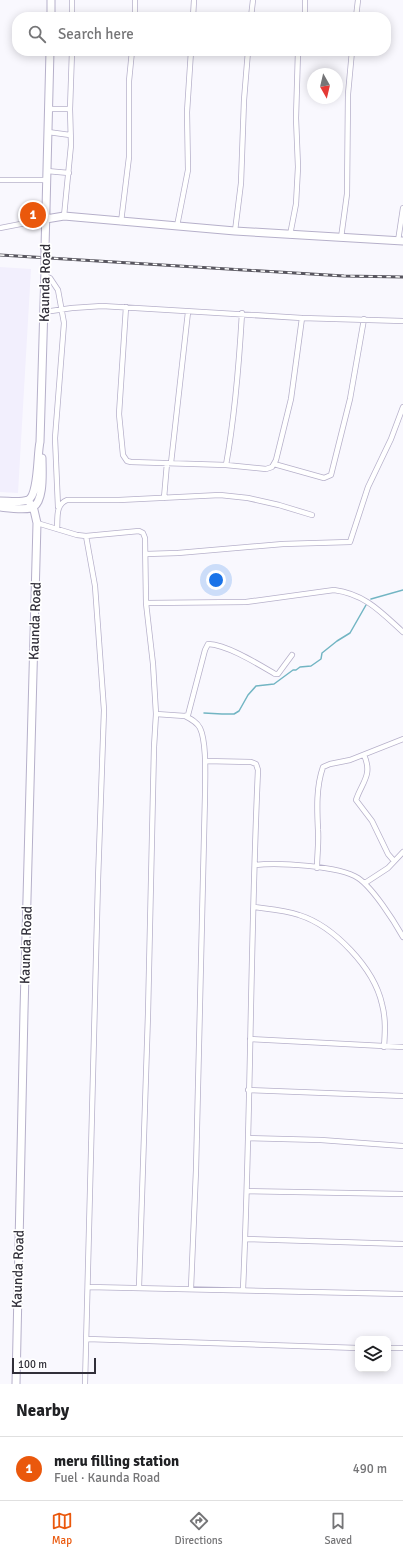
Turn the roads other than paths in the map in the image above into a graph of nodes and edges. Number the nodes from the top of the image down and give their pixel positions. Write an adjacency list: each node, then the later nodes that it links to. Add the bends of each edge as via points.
1 (51, 0): 8 (street)
2 (72, 0): 9 (street)
3 (135, 0): 10 (street)
4 (194, 0): 11 (street)
5 (253, 0): 12 (street)
6 (305, 0): 13 (street)
7 (358, 0): 14 (street)
8 (51, 12)
9 (72, 12)
10 (135, 12)
11 (193, 12)
12 (252, 12)
13 (305, 12)
14 (357, 12)
15 (50, 56): 22 (street, Kaunda Road)
16 (72, 56): 23 (street)
17 (132, 56): 33 (street, via 129,157)
18 (191, 56): 34 (street, via 187,112 188,170)
19 (248, 56): 36 (street, via 241,182)
20 (298, 56): 37 (street, via 298,174)
21 (352, 56): 38 (street, via 348,94 347,194)
22 (49, 109): 23 (street); 24 (street, Kaunda Road)
23 (70, 109): 25 (street)
24 (48, 132): 25 (street); 26 (street, Kaunda Road)
25 (70, 136): 27 (street)
26 (47, 171): 27 (street); 29 (street, Kaunda Road)
27 (69, 173): 31 (street)
28 (0, 180): 29 (street)
29 (47, 180): 32 (street, Kaunda Road)
30 (403, 208): 39 (street)
31 (64, 216): 32 (street); 33 (street)
32 (46, 219): 35 (street); 40 (street, Kaunda Road, bridge)
33 (121, 222): 34 (street)
34 (178, 226): 36 (street)
35 (0, 228)
36 (235, 231): 37 (street)
37 (290, 235): 38 (street)
38 (341, 238): 39 (street)
39 (401, 241)
40 (45, 273): 42 (street, via 58,290); 43 (street, Kaunda Road)
41 (126, 307): 42 (street, via 102,306); 44 (street); 51 (street, via 119,414 122,454 132,462)
42 (62, 310): 43 (street); 59 (street, via 64,323 55,448)
43 (44, 312): 50 (street, Kaunda Road)
44 (188, 312): 45 (street); 51 (street)
45 (242, 313): 46 (street); 53 (street, via 240,363)
46 (302, 318): 47 (street); 52 (street, via 291,399)
47 (364, 319): 48 (street); 52 (street, via 350,399 331,475 324,478)
48 (403, 321)
49 (403, 407): 64 (street, via 368,487 350,542)
50 (40, 442): 56 (street, Kaunda Road, via 36,489 32,497); 58 (street, Kaunda Road, via 40,498 38,504)
51 (169, 463): 53 (street); 54 (street)
52 (274, 464): 53 (street, via 266,469)
53 (226, 465)
54 (164, 498): 59 (street, via 67,500); 60 (street, via 234,496)
55 (0, 501): 56 (street)
56 (24, 503): 57 (street); 58 (street, Kaunda Road)
57 (0, 507)
58 (32, 507): 61 (street, Kaunda Road)
59 (58, 508): 62 (street)
60 (312, 515)
61 (37, 523): 62 (street); 100 (street, Kaunda Road)
62 (57, 529): 63 (street, via 76,536)
63 (86, 536): 64 (street, via 142,532); 91 (street, via 95,586 104,710)
64 (146, 554): 65 (street)
65 (146, 602): 66 (street, via 246,602 334,590 356,595); 68 (street)
66 (403, 632)
67 (292, 655): 69 (street, via 278,674 275,674 221,646 208,644 189,712)
68 (156, 714): 69 (street); 92 (street)
69 (185, 716): 72 (street, via 194,720 201,730)
70 (403, 739): 71 (street)
71 (364, 756): 74 (street, via 368,764 368,774 356,800 375,825 388,854); 76 (street, via 323,767 317,808)
72 (205, 761): 75 (street, via 256,764 258,770); 93 (street)
73 (403, 852): 74 (street)
74 (394, 861): 77 (street)
75 (255, 865): 76 (street, via 279,863); 78 (street)
76 (317, 868): 77 (street, via 347,874)
77 (365, 884): 79 (street)
78 (254, 907): 80 (street); 81 (street, via 300,915 320,925 349,948 370,974 382,1003 385,1022)
79 (402, 935)
80 (250, 1039): 81 (street); 83 (street)
81 (384, 1047): 82 (street)
82 (403, 1047)
83 (248, 1090): 84 (street); 85 (street)
84 (403, 1096)
85 (248, 1138): 86 (street); 87 (street)
86 (403, 1146)
87 (247, 1191): 88 (street); 89 (street)
88 (403, 1194)
89 (246, 1238): 90 (street); 94 (street)
90 (403, 1244)
91 (88, 1287): 92 (street); 96 (street)
92 (139, 1288): 93 (street)
93 (191, 1288): 94 (street)
94 (243, 1289): 95 (street)
95 (403, 1294)
96 (87, 1339): 97 (street); 101 (street)
97 (355, 1348)
98 (391, 1348): 99 (street)
99 (403, 1348)
100 (16, 1384)
101 (86, 1384)

